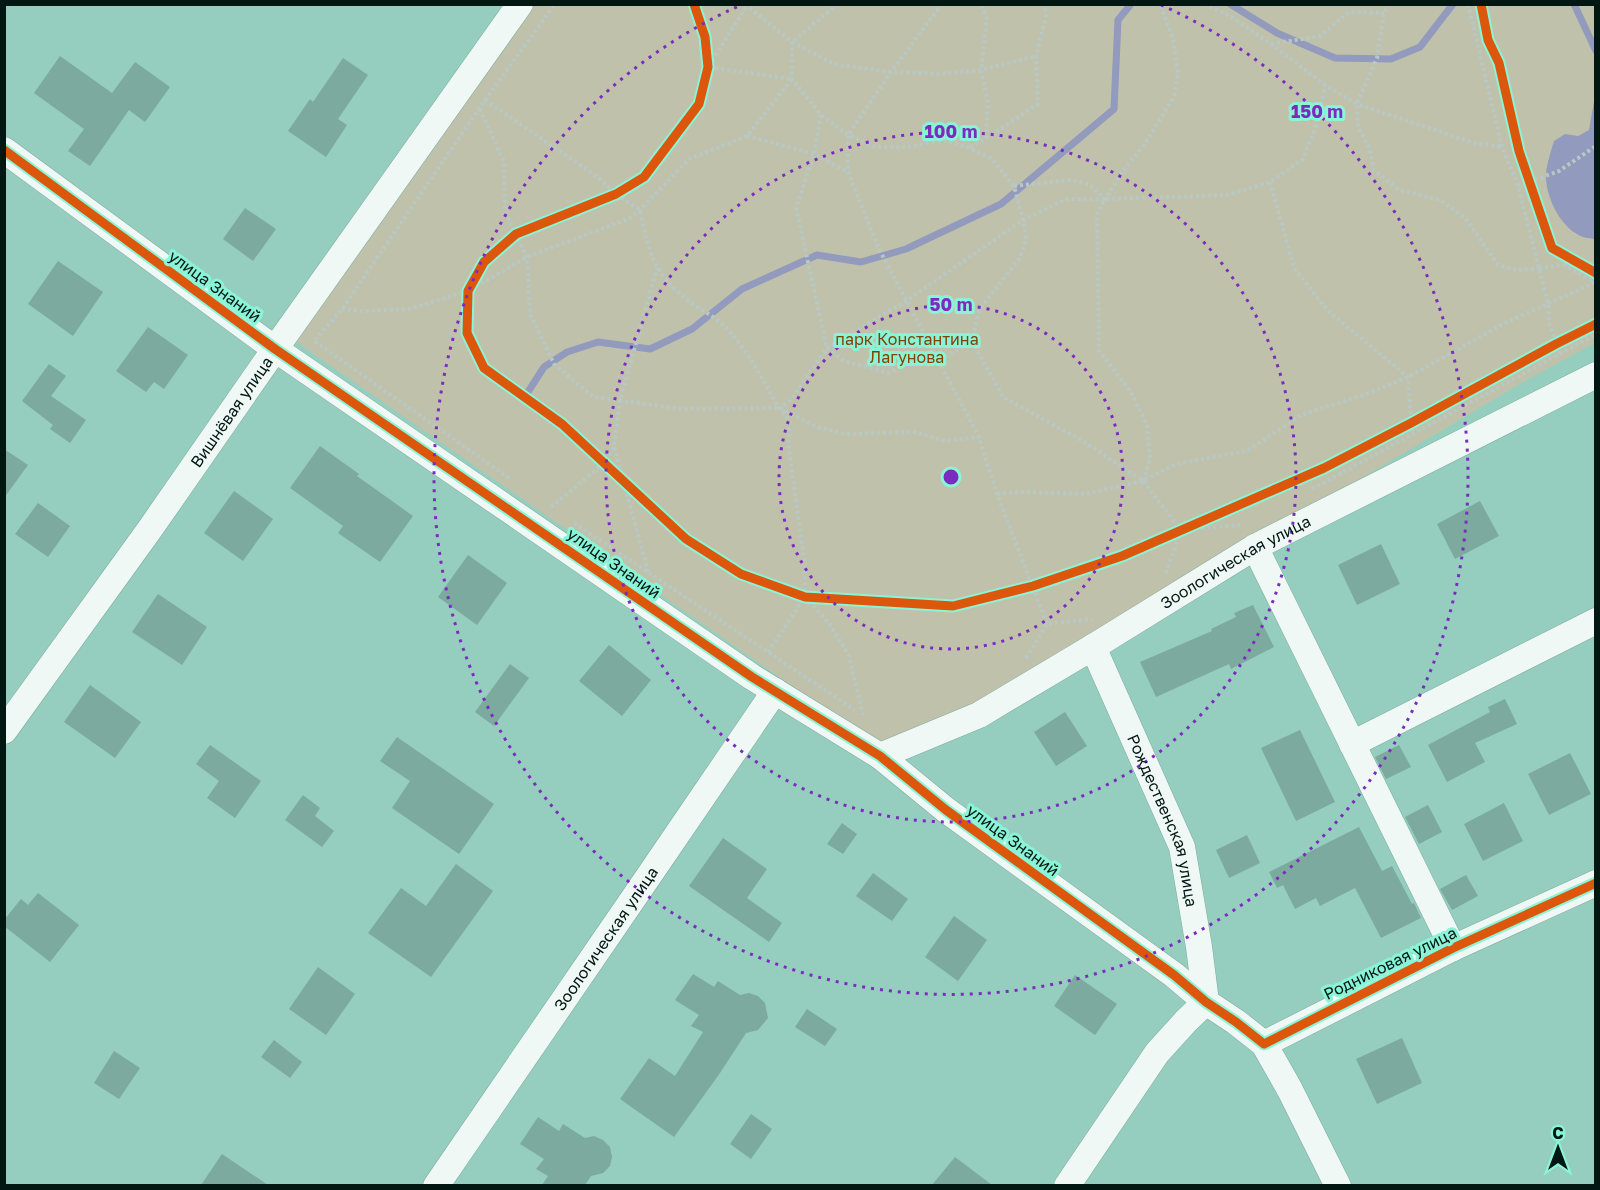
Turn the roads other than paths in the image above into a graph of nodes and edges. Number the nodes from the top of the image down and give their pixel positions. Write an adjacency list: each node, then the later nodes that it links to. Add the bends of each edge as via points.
1 (520, 4): 3 (street, Вишнёвая улица)
2 (4, 150): 3 (street, улица Знаний)
3 (275, 349): 8 (street, улица Знаний); 9 (street, Вишнёвая улица)
4 (1596, 375): 5 (street, Зоологическая улица)
5 (1253, 536): 7 (street, Зоологическая улица); 10 (street)
6 (1596, 621): 10 (street)
7 (1094, 648): 11 (street, Зоологическая улица, via 979,715); 14 (street, Рождественская улица, via 1182,847)
8 (774, 691): 11 (street, улица Знаний); 16 (street, Зоологическая улица)
9 (4, 731)
10 (1352, 744): 13 (street)
11 (880, 756): 14 (street, улица Знаний, via 946,810)
12 (1596, 883): 13 (street, Родниковая улица)
13 (1453, 948): 15 (street, Родниковая улица)
14 (1206, 1002): 15 (street); 17 (street, via 1157,1053)
15 (1264, 1044): 18 (street)
16 (436, 1185)
17 (1067, 1185)
18 (1338, 1185)

